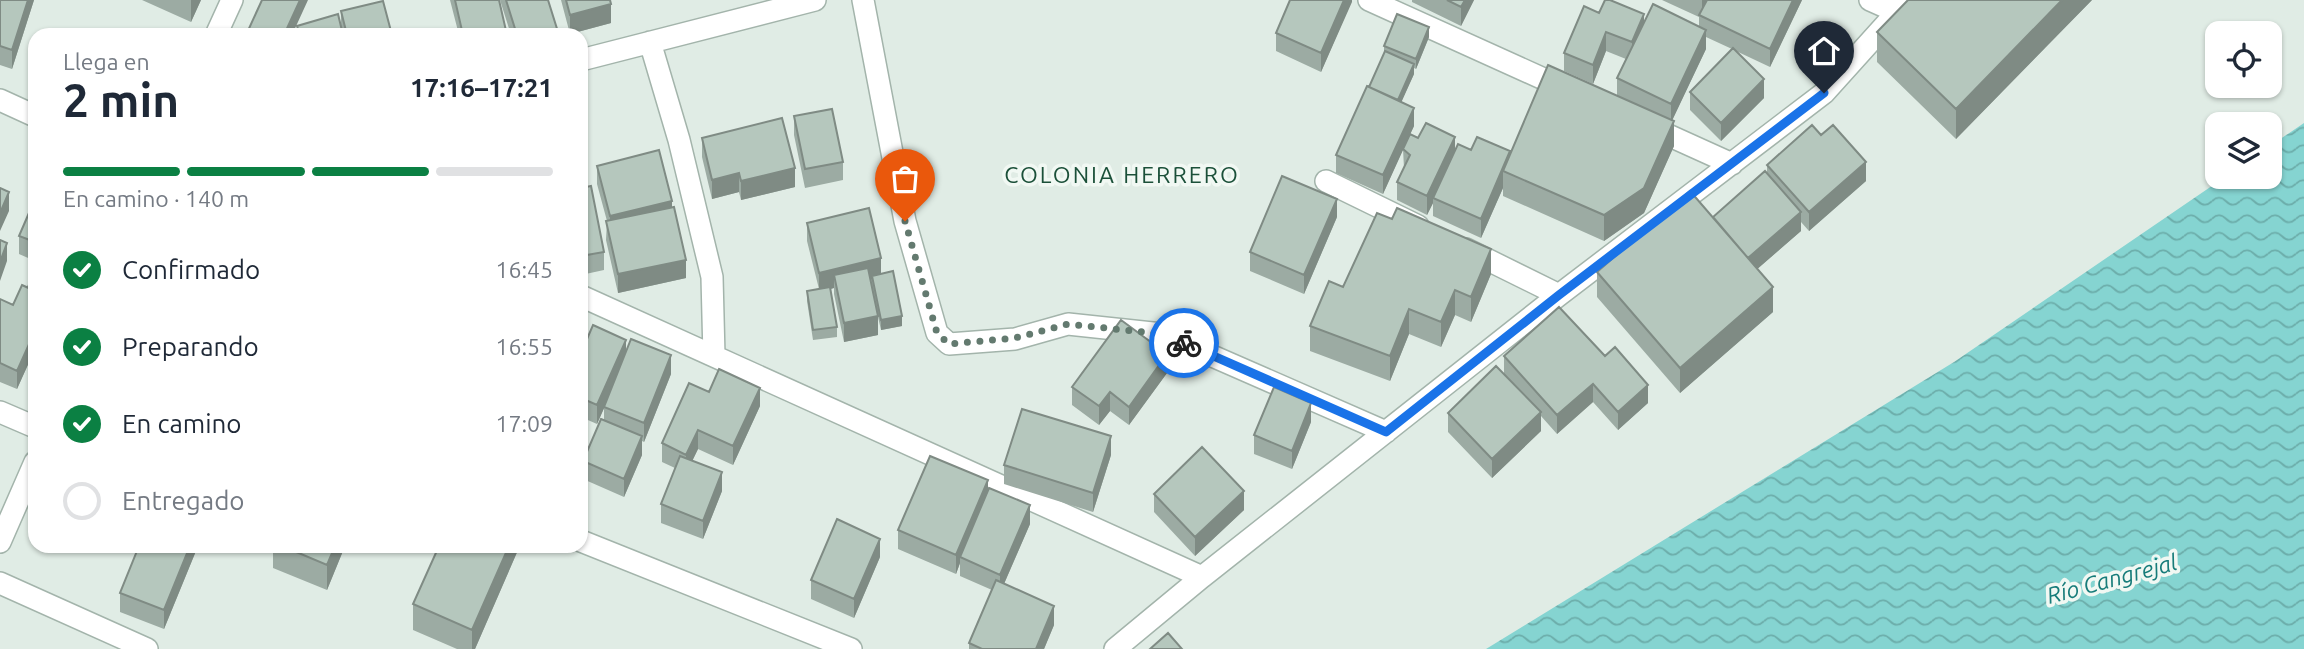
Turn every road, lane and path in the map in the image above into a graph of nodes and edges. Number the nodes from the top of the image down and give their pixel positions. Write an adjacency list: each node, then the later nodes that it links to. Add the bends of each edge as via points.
1 (232, 0): 7 (street)
2 (815, 0): 8 (street)
3 (863, 0): 21 (street, via 905,221 937,333 949,344 1015,338 1068,324 1162,334)
4 (1369, 0): 10 (street)
5 (1870, 0): 6 (street)
6 (1901, 6): 14 (street, via 1824,93)
7 (219, 28)
8 (650, 42): 9 (street); 18 (street, via 712,277)
9 (588, 58)
10 (1582, 96)
11 (0, 100): 12 (street)
12 (28, 113)
13 (1632, 119): 14 (street)
14 (1732, 164): 16 (street)
15 (1326, 181): 16 (street)
16 (1559, 295): 21 (street)
17 (588, 299): 18 (street)
18 (715, 356): 25 (street)
19 (0, 412): 20 (street)
20 (28, 424)
21 (1386, 432): 25 (street)
22 (28, 478): 23 (street)
23 (0, 542)
24 (588, 544): 28 (street)
25 (1202, 577): 29 (street)
26 (0, 583): 27 (street)
27 (139, 647)
28 (851, 649)
29 (1115, 649)

